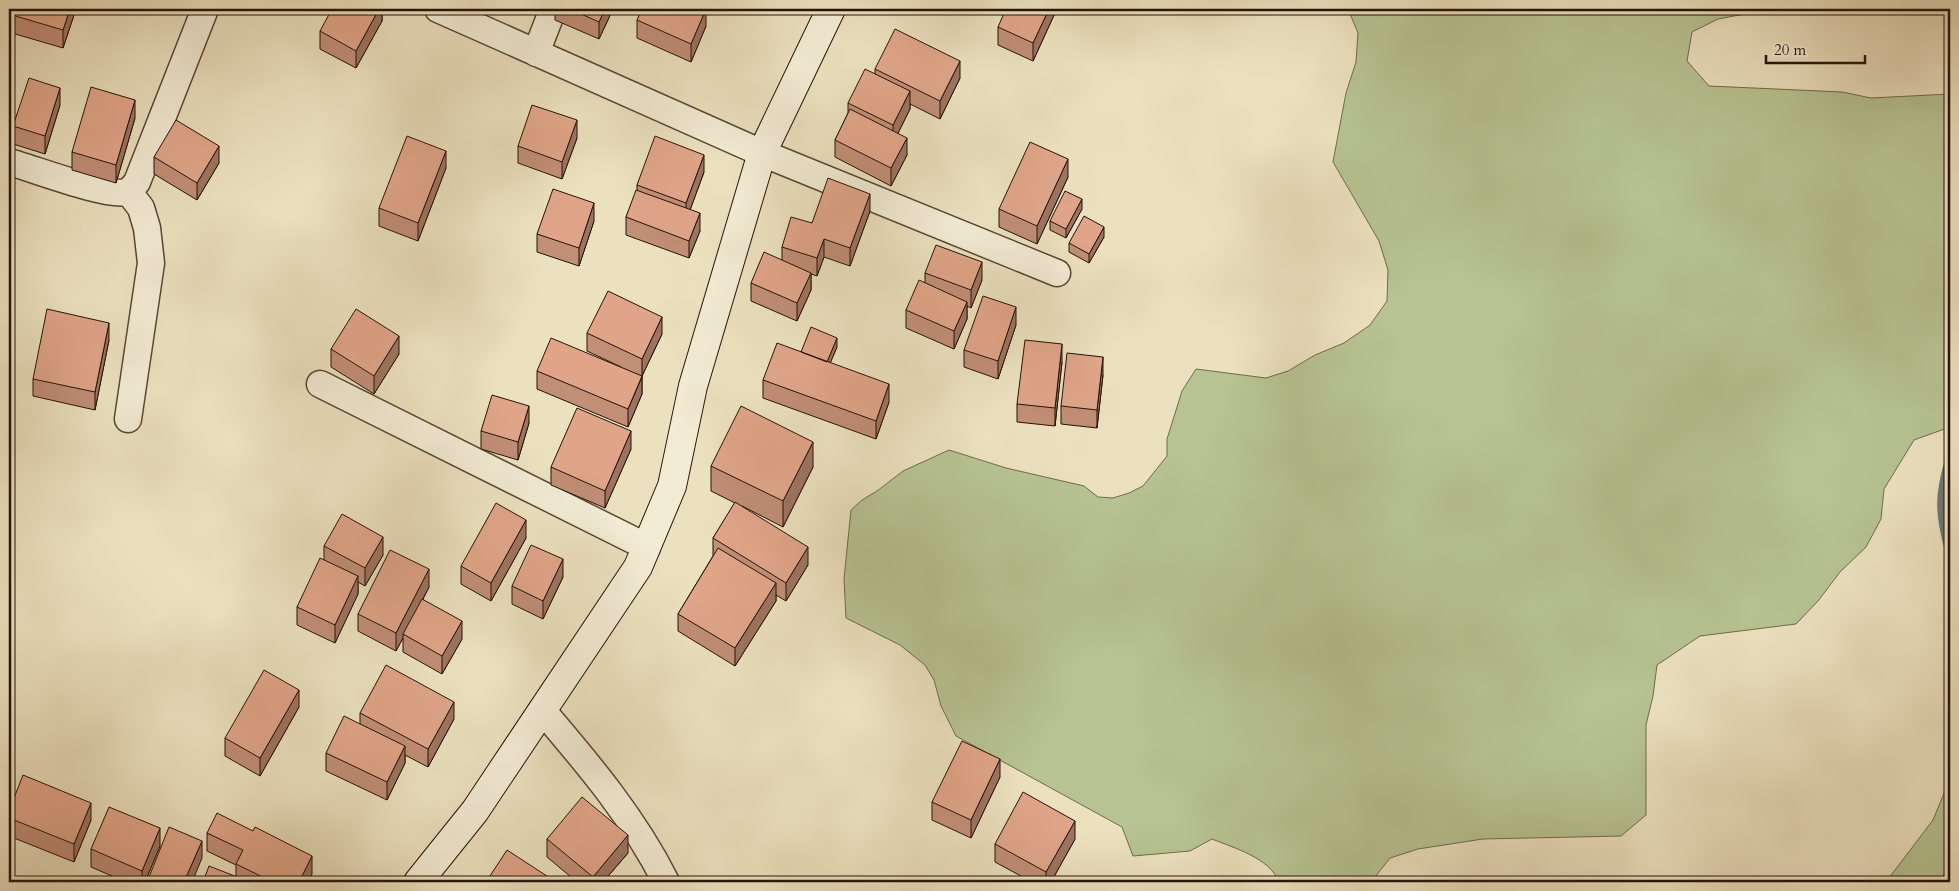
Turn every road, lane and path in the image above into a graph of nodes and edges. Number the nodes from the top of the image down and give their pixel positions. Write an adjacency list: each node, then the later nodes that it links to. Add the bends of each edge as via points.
1 (205, 9): 8 (street, via 137,182)
2 (438, 9): 5 (street)
3 (553, 9): 5 (street)
4 (831, 9): 6 (main road)
5 (536, 52): 6 (street)
6 (762, 153): 9 (street); 12 (main road, via 693,386 672,486)
7 (9, 162): 8 (street, via 100,189)
8 (128, 192): 11 (street, via 141,208 151,264)
9 (1057, 273)
10 (320, 384): 12 (street)
11 (128, 419)
12 (646, 547): 13 (main road, via 638,567)
13 (542, 710): 14 (main road, via 475,811); 15 (street, via 606,785 635,826)
14 (418, 882)
15 (666, 882)

